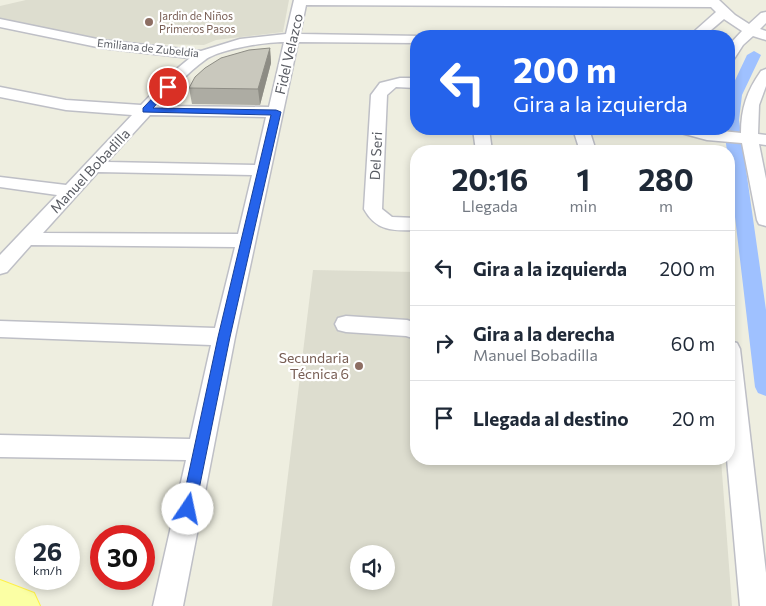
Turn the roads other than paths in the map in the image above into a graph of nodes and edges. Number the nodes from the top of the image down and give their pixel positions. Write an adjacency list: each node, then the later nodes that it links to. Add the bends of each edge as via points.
1 (301, 0): 2 (street); 8 (street, Fidel Velazco)
2 (717, 5): 5 (street); 6 (street)
3 (766, 16): 6 (street)
4 (0, 24): 13 (street, Emiliana de Zubeldia, via 102,44)
5 (700, 30)
6 (749, 31): 7 (street); 10 (street)
7 (766, 36)
8 (294, 38): 9 (street, Emiliana de Zubeldia); 13 (street, Emiliana de Zubeldia, via 240,43); 18 (street, Fidel Velazco)
9 (410, 39)
10 (735, 42)
11 (735, 43): 12 (street)
12 (766, 44)
13 (202, 55): 17 (street, Manuel Bobadilla)
14 (766, 74): 20 (street, via 756,89 751,107)
15 (410, 83): 26 (street, Del Seri, via 388,84 379,95 373,209 384,222)
16 (0, 92): 17 (street, via 66,105)
17 (146, 110): 18 (street); 21 (street, Manuel Bobadilla)
18 (276, 112): 22 (street, Fidel Velazco)
19 (708, 137): 20 (street)
20 (755, 139): 25 (street)
21 (94, 167): 22 (street); 24 (street, Manuel Bobadilla)
22 (262, 170): 28 (street, Fidel Velazco)
23 (0, 182): 24 (street)
24 (72, 191): 27 (street, Manuel Bobadilla)
25 (766, 220)
26 (410, 224)
27 (26, 239): 28 (street); 29 (street, Manuel Bobadilla)
28 (246, 241): 33 (street, Fidel Velazco)
29 (0, 267)
30 (346, 324): 32 (street)
31 (0, 329): 33 (street)
32 (410, 329)
33 (224, 337): 36 (street, Fidel Velazco)
34 (735, 431): 40 (street)
35 (0, 446): 36 (street)
36 (200, 450): 39 (street, Fidel Velazco)
37 (0, 600): 38 (main road)
38 (21, 606)
39 (168, 606)
40 (755, 606)

